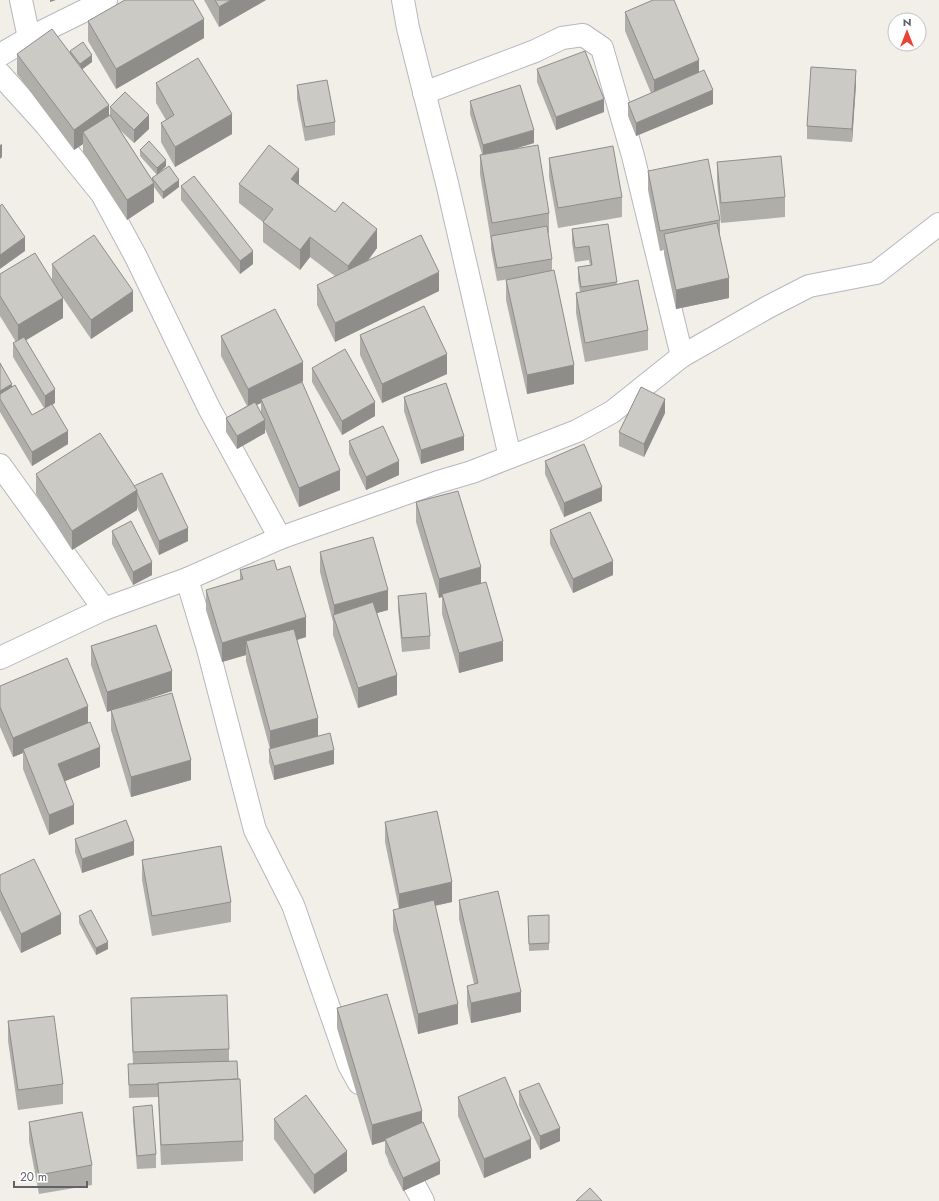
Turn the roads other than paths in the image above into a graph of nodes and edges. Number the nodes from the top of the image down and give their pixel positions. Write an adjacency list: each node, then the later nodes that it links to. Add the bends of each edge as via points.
1 (21, 0): 4 (street)
2 (106, 0): 4 (street)
3 (403, 0): 7 (street)
4 (29, 38): 5 (street)
5 (0, 55)
6 (0, 74): 12 (street, via 46,125 102,194 136,257 209,408)
7 (424, 93): 9 (street, via 535,51 562,38 583,35 602,48 633,156); 10 (street)
8 (939, 224): 9 (street, via 876,273 809,286)
9 (682, 356): 10 (street, via 612,412 577,431)
10 (510, 457): 12 (street)
11 (0, 465): 14 (street)
12 (280, 538): 13 (street)
13 (187, 579): 14 (street); 16 (street, via 255,830 293,905 349,1065)
14 (104, 609): 15 (street)
15 (0, 658)
16 (367, 1099)
17 (389, 1140): 18 (street)
18 (423, 1201)

